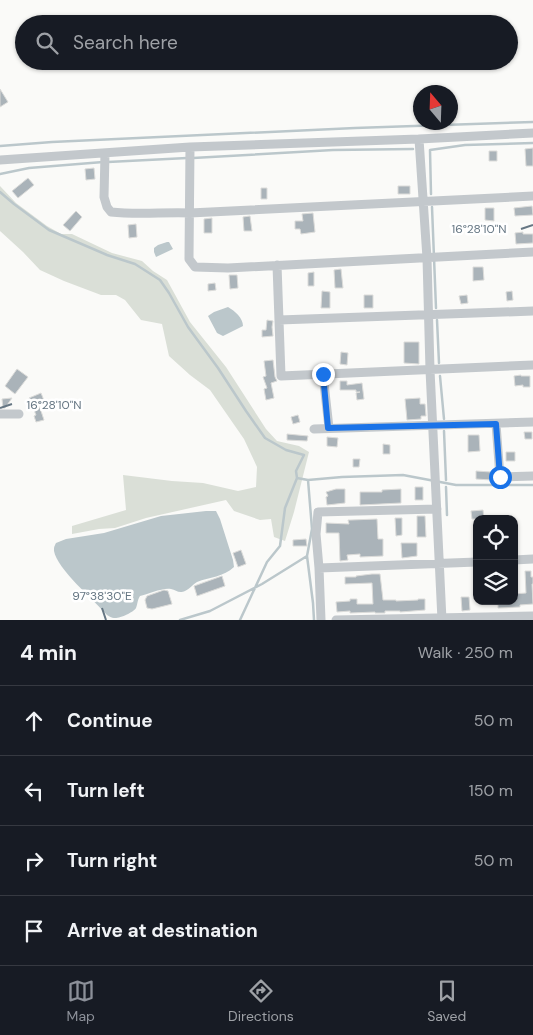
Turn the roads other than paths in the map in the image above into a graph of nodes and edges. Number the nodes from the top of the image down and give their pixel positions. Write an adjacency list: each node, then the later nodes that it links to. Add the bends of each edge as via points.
1 (533, 133): 2 (street)
2 (419, 140): 3 (street); 7 (street)
3 (190, 147): 4 (street); 8 (street)
4 (105, 152): 5 (street); 8 (street, via 104,197 111,212)
5 (0, 160)
6 (533, 196): 7 (street)
7 (423, 201): 8 (street); 10 (street)
8 (190, 213): 11 (street, via 189,260 195,267)
9 (533, 252): 10 (street)
10 (427, 258): 11 (street); 13 (street)
11 (277, 265): 14 (street)
12 (533, 311): 13 (street)
13 (429, 314): 14 (street); 16 (street)
14 (279, 320): 17 (street, via 281,376)
15 (533, 365): 16 (street)
16 (430, 370): 17 (street); 22 (street)
17 (323, 374): 23 (street)
18 (0, 414): 19 (street)
19 (19, 414)
20 (533, 422): 21 (street)
21 (496, 424): 22 (street); 25 (street, via 500,477)
22 (434, 426): 23 (street); 26 (street)
23 (328, 428): 24 (street)
24 (314, 429)
25 (533, 476)
26 (437, 509): 30 (street); 31 (street, via 318,512)
27 (533, 559): 28 (street)
28 (518, 560)
29 (473, 562): 30 (street)
30 (440, 564): 31 (street); 33 (street)
31 (319, 568): 34 (street)
32 (533, 616): 33 (street)
33 (442, 619): 35 (street)
34 (321, 620)
35 (336, 620)

